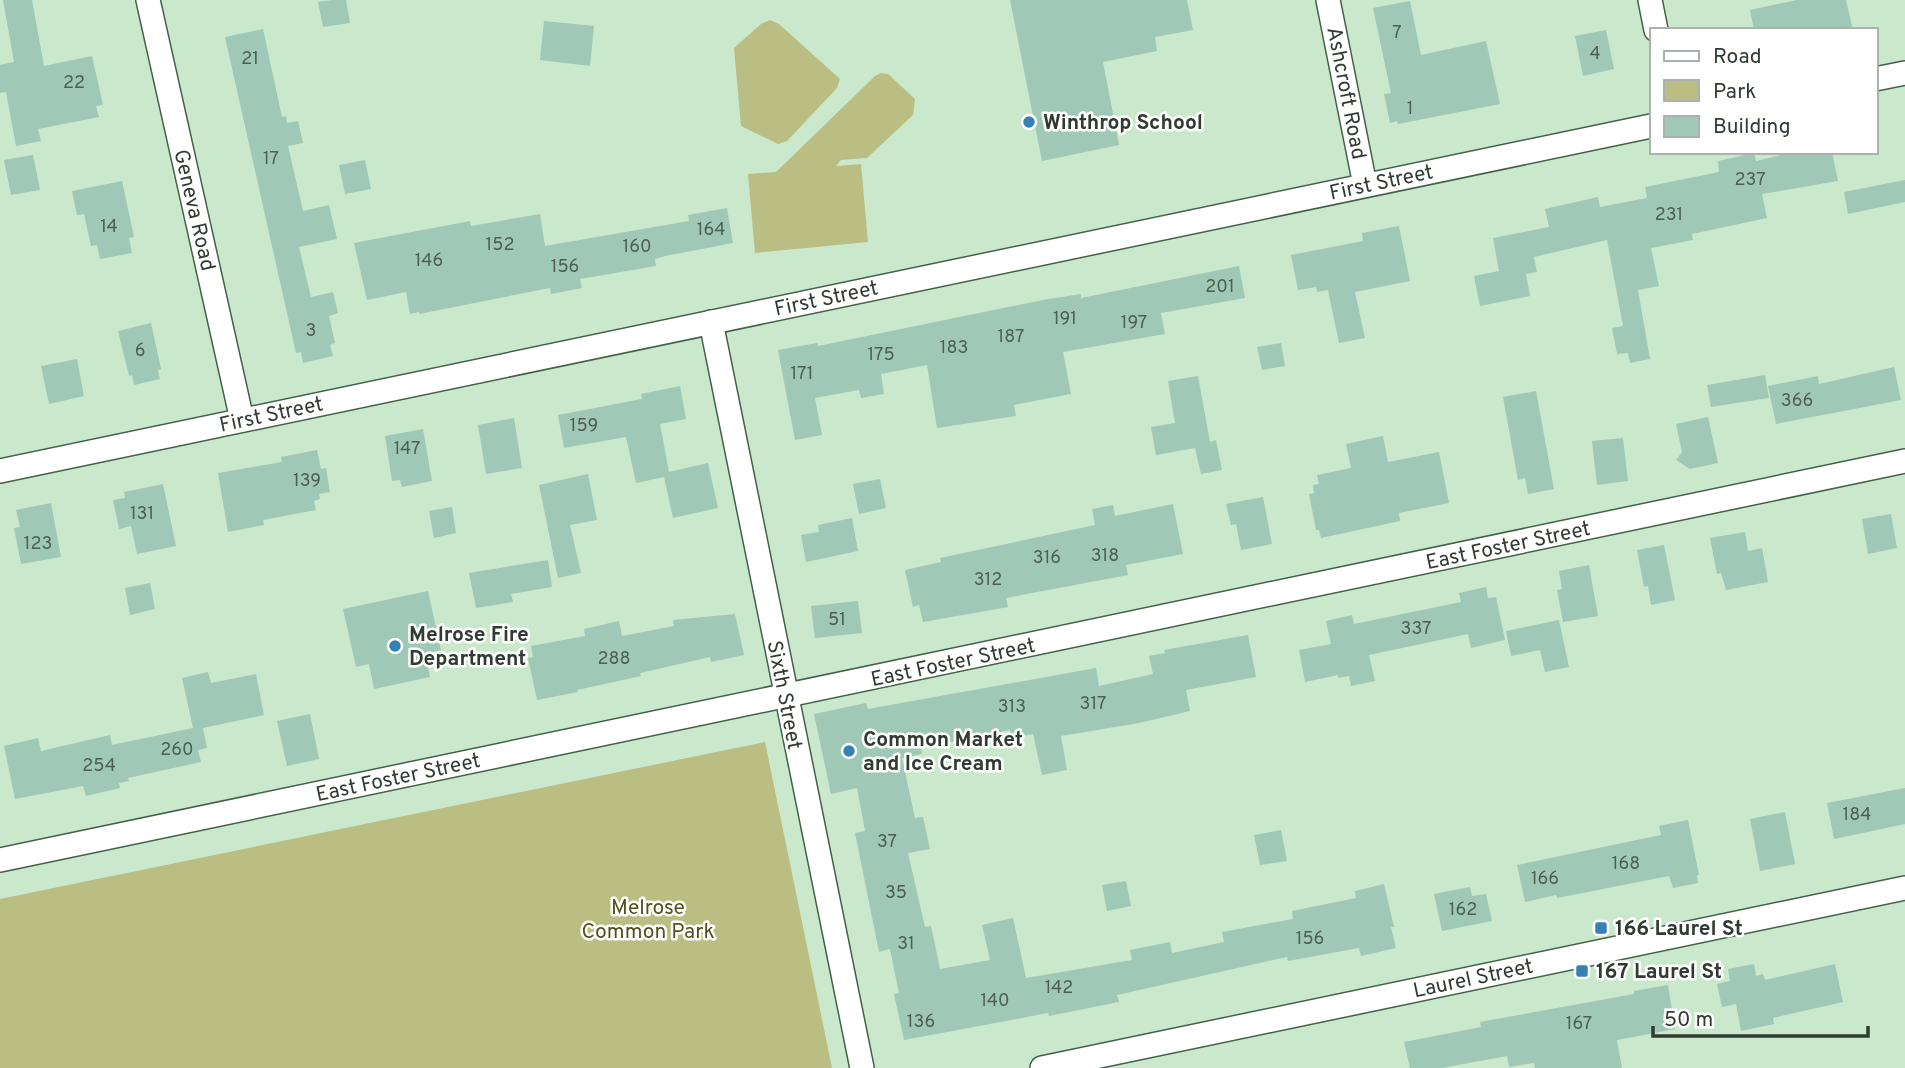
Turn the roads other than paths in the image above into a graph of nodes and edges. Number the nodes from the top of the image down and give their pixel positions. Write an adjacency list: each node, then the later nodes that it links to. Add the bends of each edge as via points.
1 (148, 0): 10 (street, Geneva Road)
2 (1328, 0): 8 (street, Ashcroft Road)
3 (1650, 0): 4 (street)
4 (1656, 28)
5 (1905, 73): 6 (street)
6 (1877, 79)
7 (1650, 125): 8 (street, First Street)
8 (1365, 186): 9 (street, First Street)
9 (710, 323): 10 (street, First Street); 13 (street, Sixth Street)
10 (242, 420): 12 (street, First Street)
11 (1905, 461): 13 (street, East Foster Street)
12 (0, 471)
13 (785, 697): 14 (street, East Foster Street); 16 (street, Sixth Street)
14 (0, 860)
15 (1905, 888): 17 (street, Laurel Street)
16 (862, 1068)
17 (1042, 1068)

